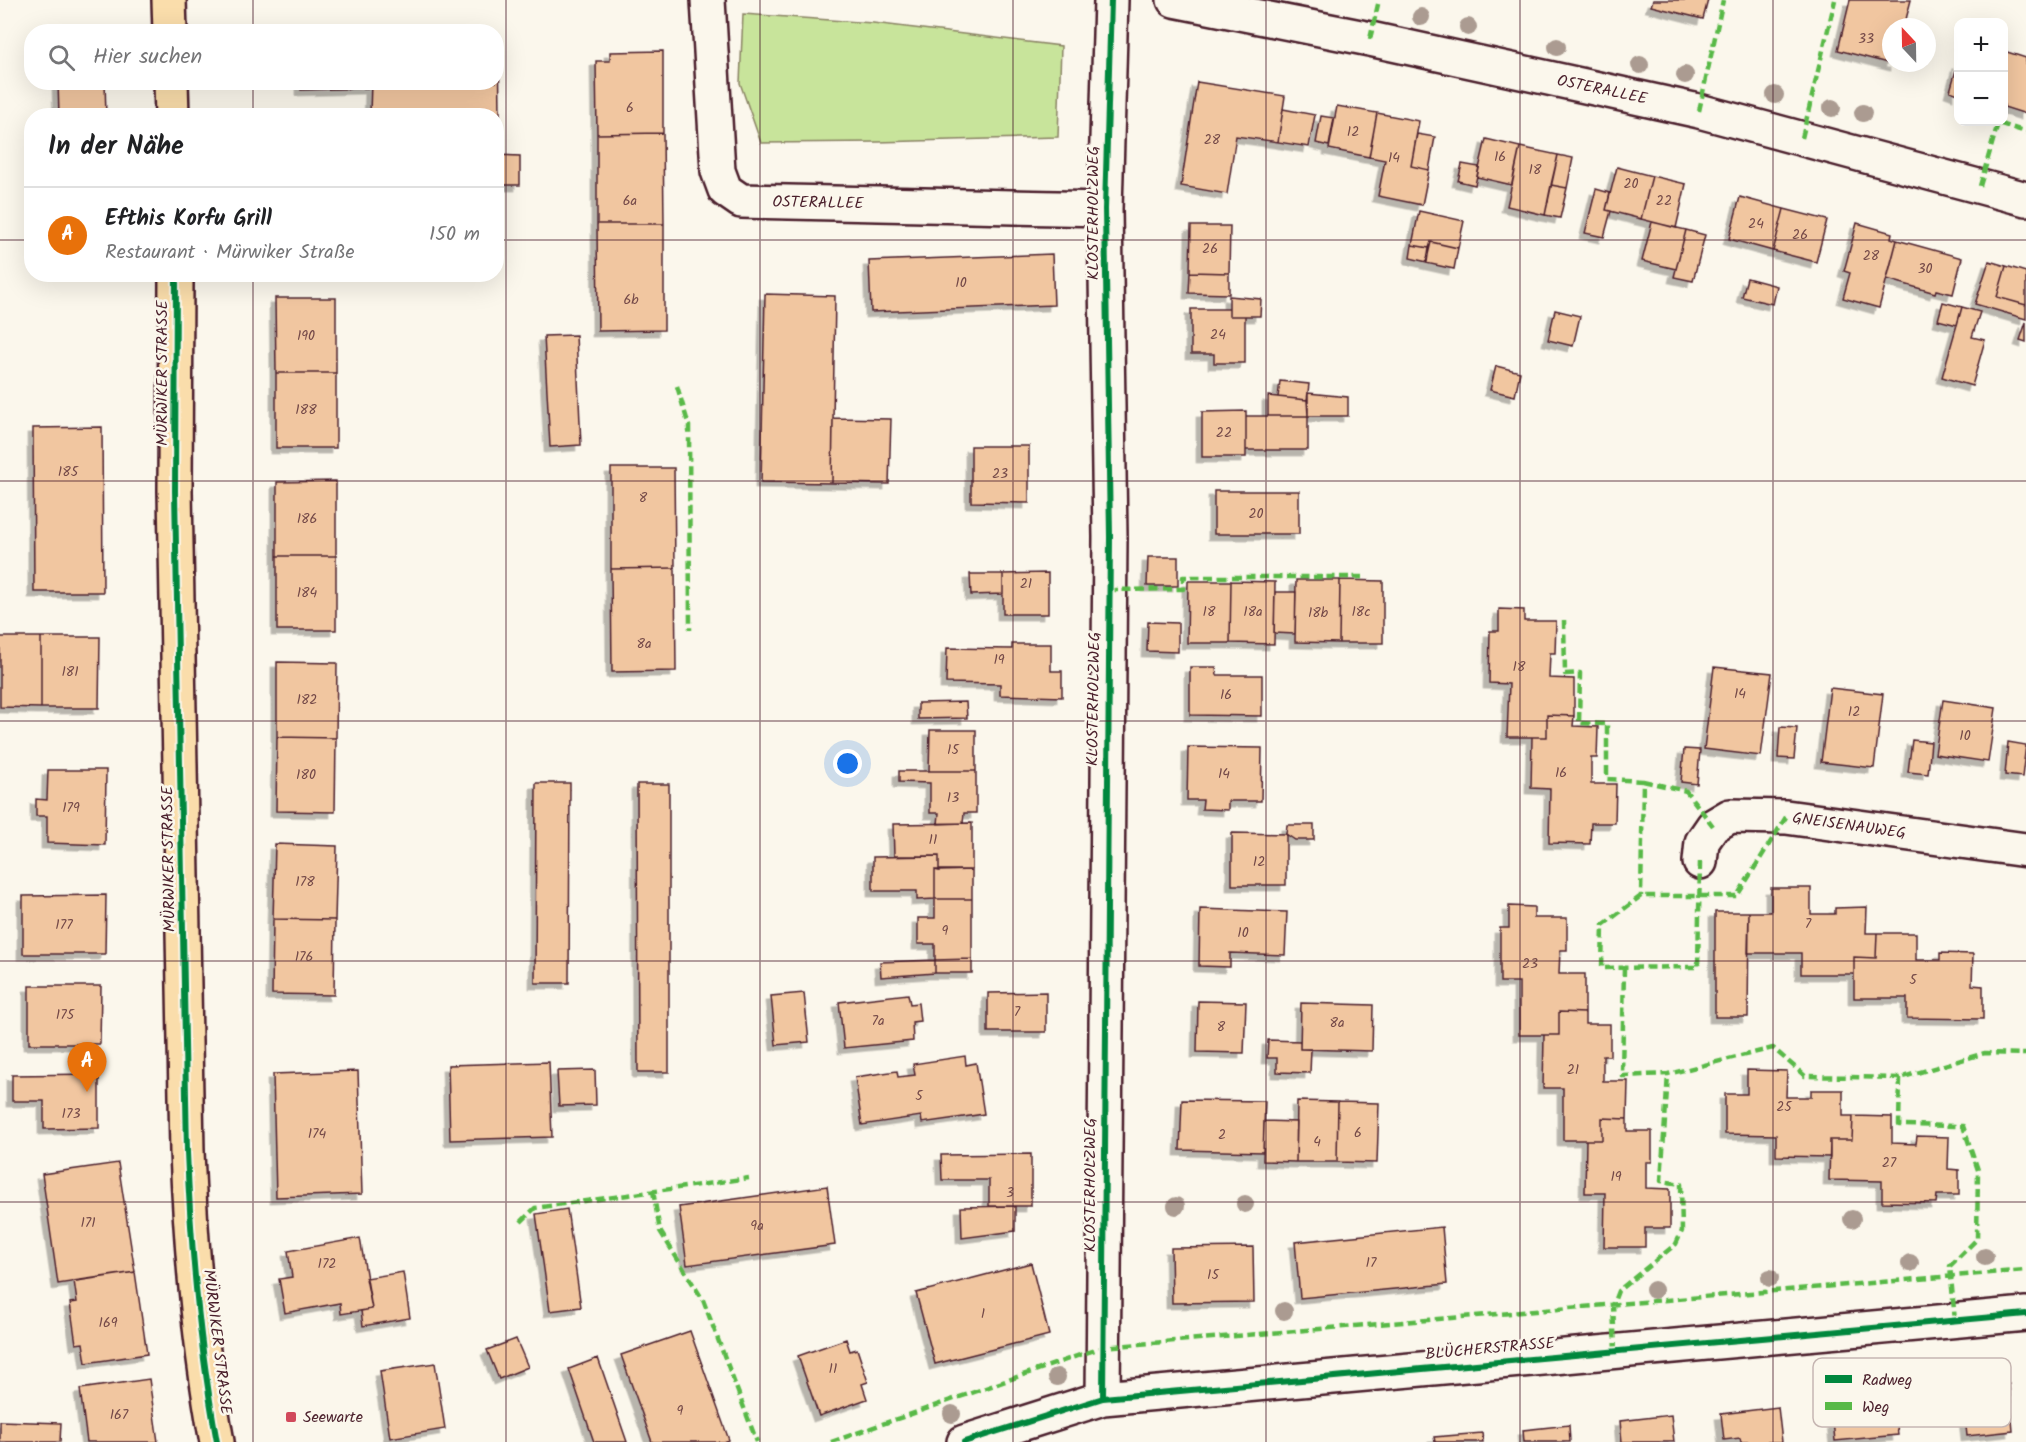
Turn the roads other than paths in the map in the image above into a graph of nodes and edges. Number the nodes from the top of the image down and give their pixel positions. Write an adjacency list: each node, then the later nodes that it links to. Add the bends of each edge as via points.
1 (169, 0): 5 (main road)
2 (708, 0): 9 (street, OSTERALLEE, via 718,171 725,190 741,201)
3 (1111, 0): 9 (street, KLOSTERHOLZWEG)
4 (1174, 0): 8 (street, OSTERALLEE, via 1699,111)
5 (170, 24)
6 (171, 90): 7 (main road)
7 (172, 108)
8 (2026, 199)
9 (1105, 209): 14 (street, KLOSTERHOLZWEG, via 1110,537)
10 (176, 282): 15 (main road, MÜRWIKER STRASSE, via 175,503 191,1249)
11 (2026, 850): 12 (street, GNEISENAUWEG, via 1786,817 1731,816 1713,826 1702,842)
12 (1700, 862)
13 (2026, 1314): 14 (street, BLÜCHERSTRASSE)
14 (1103, 1398): 16 (street, BLÜCHERSTRASSE)
15 (217, 1442)
16 (963, 1442)

